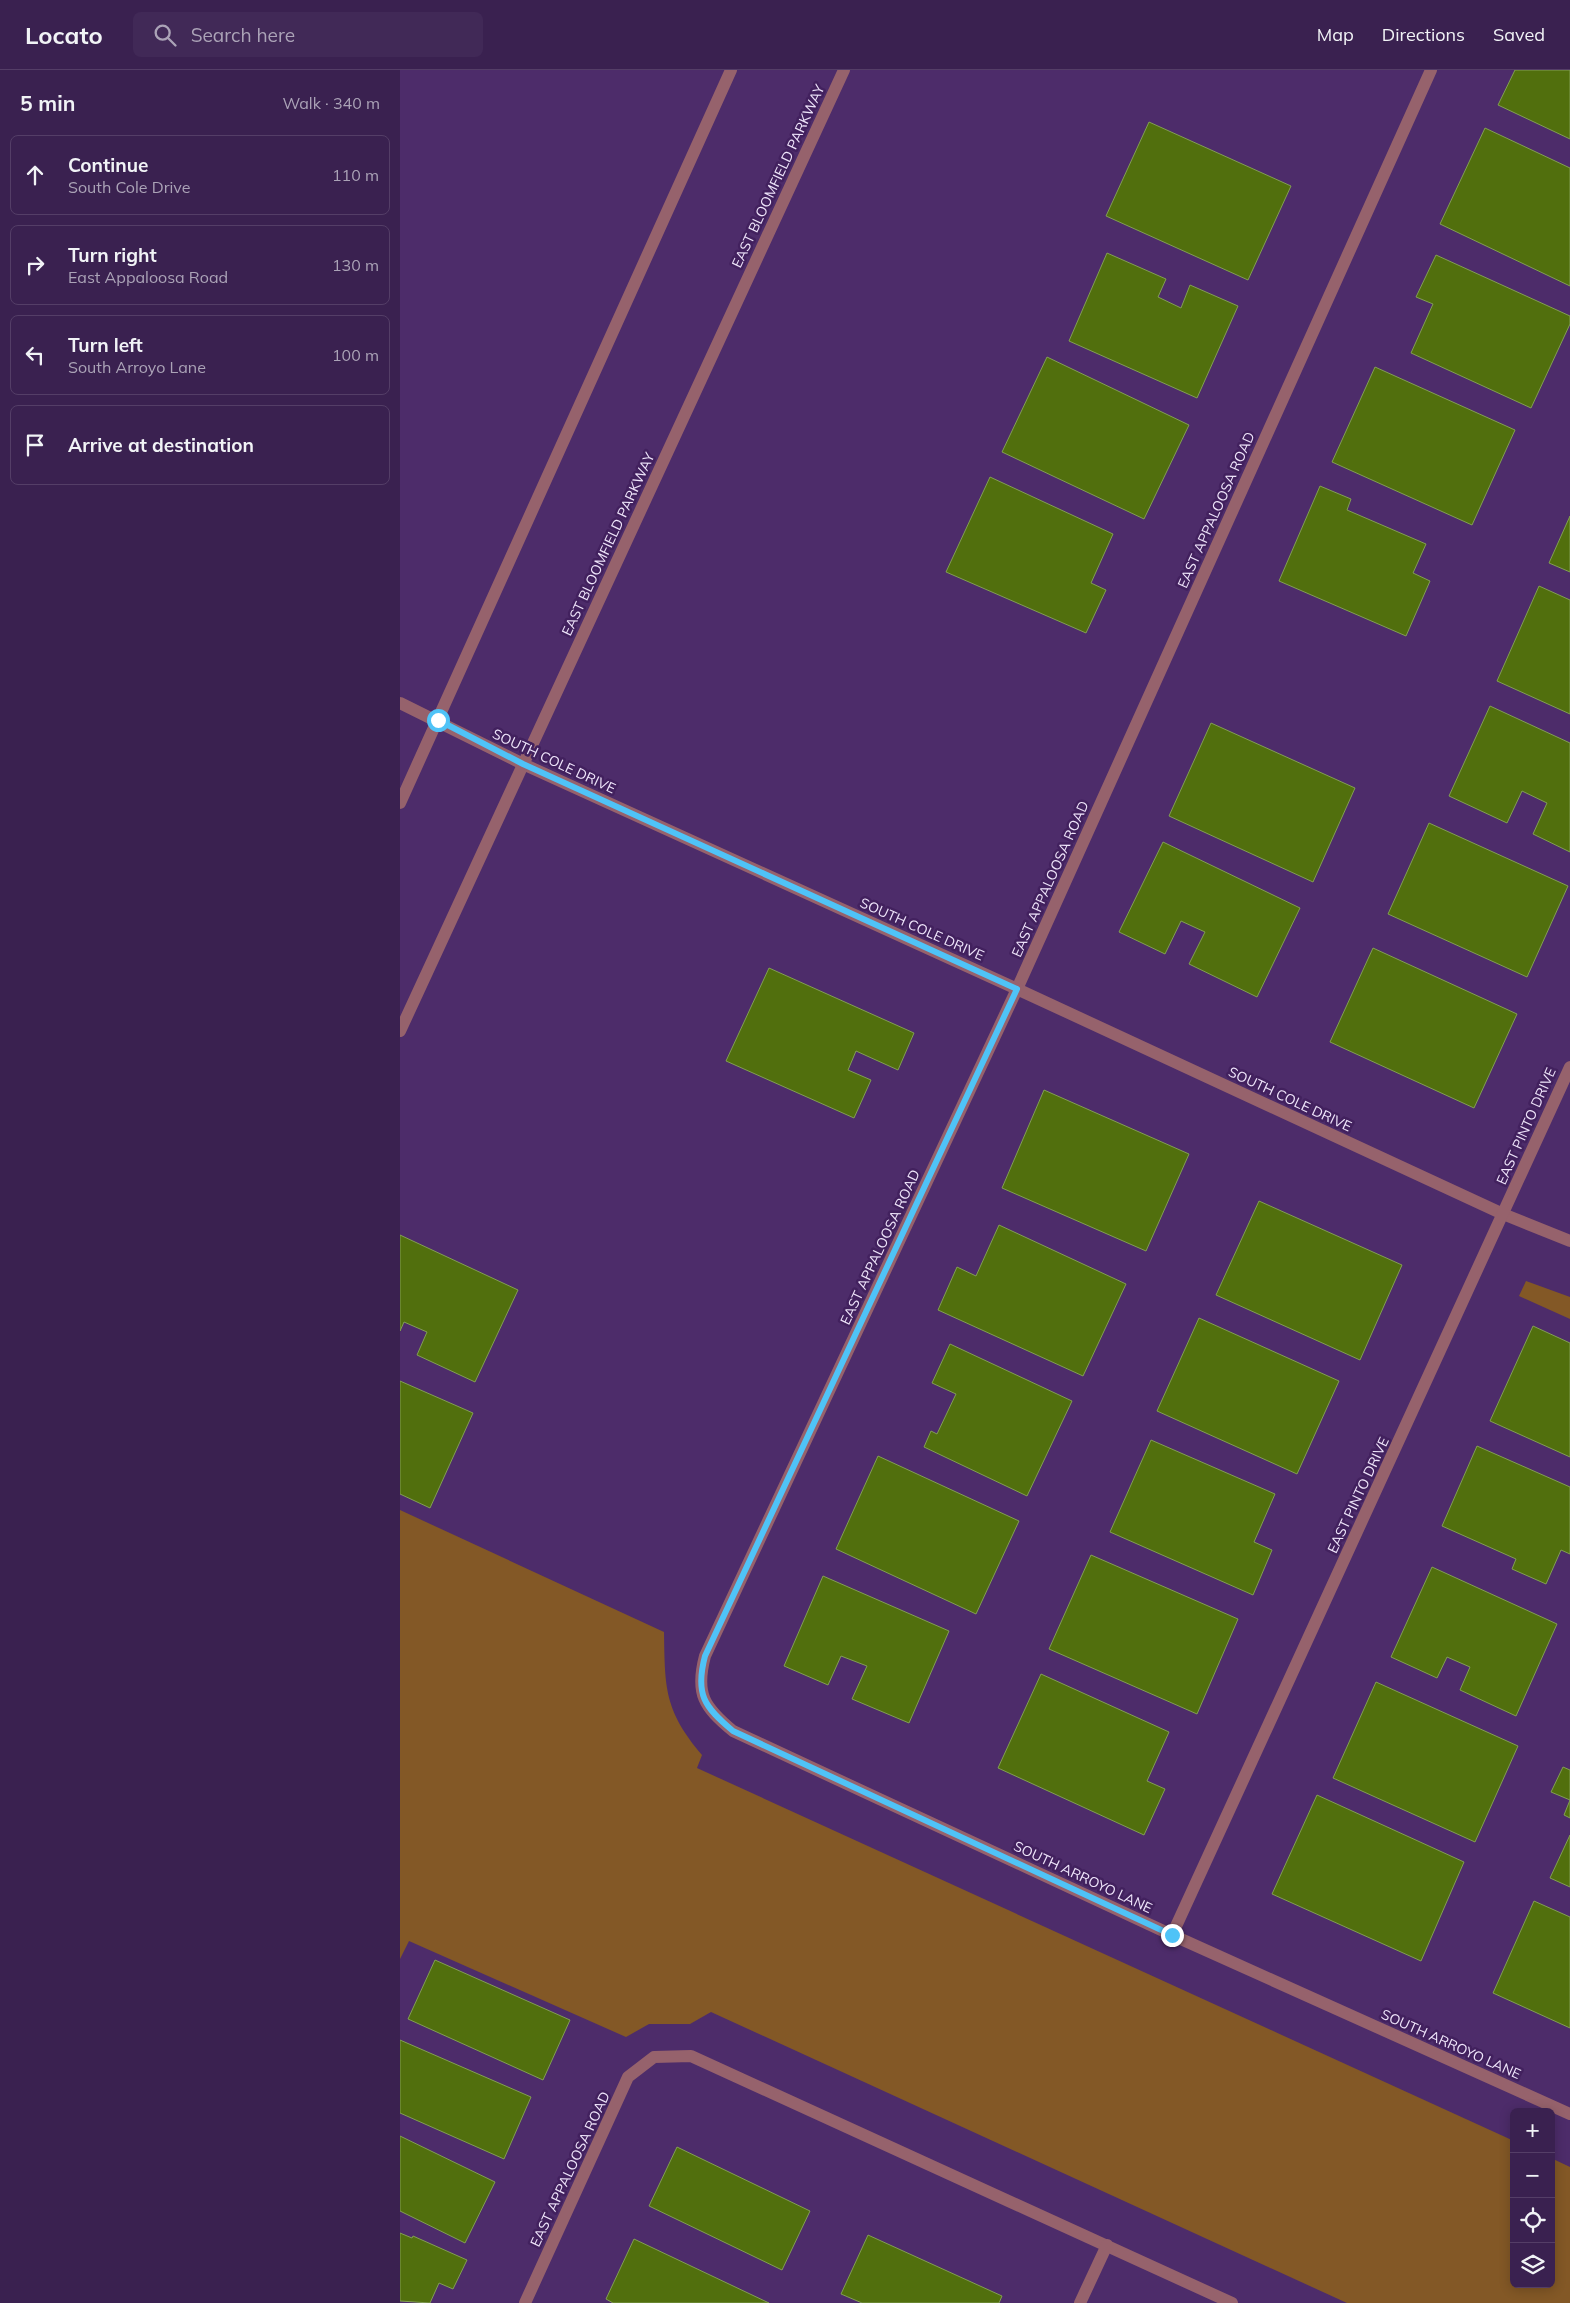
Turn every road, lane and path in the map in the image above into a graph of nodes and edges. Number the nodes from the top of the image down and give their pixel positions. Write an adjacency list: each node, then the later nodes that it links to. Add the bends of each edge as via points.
1 (732, 70): 5 (street)
2 (844, 70): 6 (street, EAST BLOOMFIELD PARKWAY)
3 (1431, 70): 8 (street, EAST APPALOOSA ROAD)
4 (400, 703): 5 (street, SOUTH COLE DRIVE)
5 (438, 720): 6 (street, SOUTH COLE DRIVE); 7 (street)
6 (523, 764): 8 (street, SOUTH COLE DRIVE); 9 (street, EAST BLOOMFIELD PARKWAY)
7 (400, 803)
8 (1017, 989): 11 (street, SOUTH COLE DRIVE); 13 (street, EAST APPALOOSA ROAD, via 705,1656 700,1677)
9 (400, 1031)
10 (1570, 1067): 11 (street, EAST PINTO DRIVE)
11 (1503, 1214): 12 (street, SOUTH COLE DRIVE); 14 (street, EAST PINTO DRIVE)
12 (1570, 1241)
13 (704, 1699): 14 (street, SOUTH ARROYO LANE, via 713,1714 733,1731)
14 (1172, 1935): 15 (street, SOUTH ARROYO LANE)
15 (1570, 2114)
16 (1107, 2245): 17 (street, EAST APPALOOSA ROAD, via 690,2056 654,2057 628,2077); 18 (street); 19 (street)
17 (525, 2303)
18 (1080, 2303)
19 (1232, 2303)

